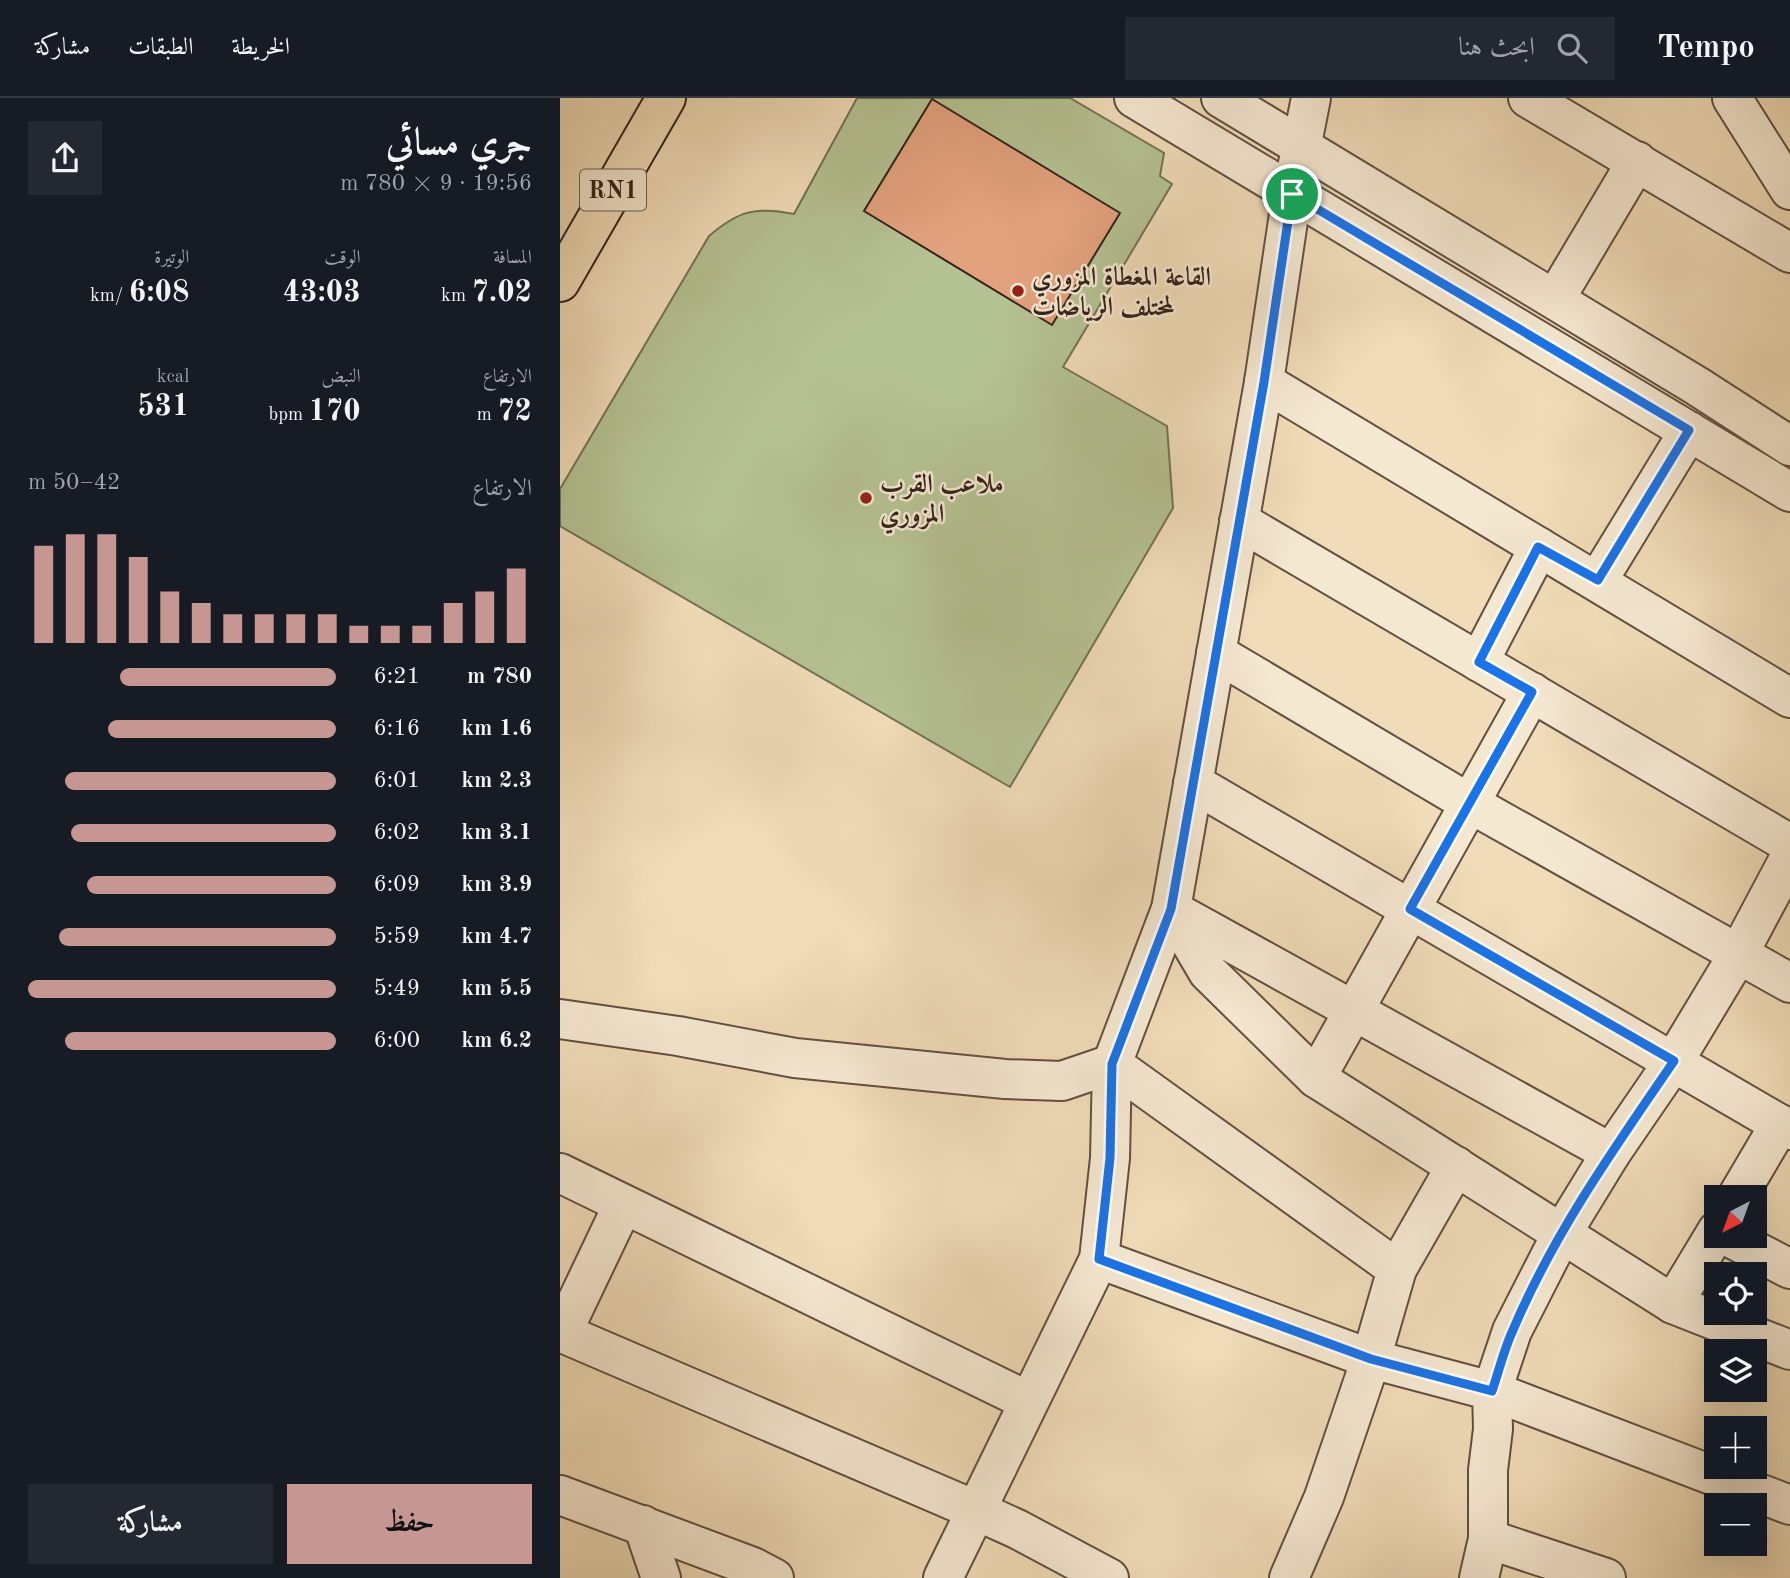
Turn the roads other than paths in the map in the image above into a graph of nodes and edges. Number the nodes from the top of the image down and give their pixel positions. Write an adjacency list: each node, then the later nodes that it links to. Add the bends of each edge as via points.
1 (666, 98): 13 (main road, RN1)
2 (1134, 98): 11 (street)
3 (1221, 98): 8 (street)
4 (1311, 98): 8 (street)
5 (1528, 98): 9 (street)
6 (1586, 98): 9 (street)
7 (1732, 98): 10 (street)
8 (1302, 147): 11 (street); 14 (street)
9 (1631, 158): 12 (street); 14 (street)
10 (1790, 190)
11 (1292, 194): 15 (street); 16 (street)
12 (1790, 253)
13 (560, 282)
14 (1555, 299): 17 (street)
15 (1264, 382): 19 (street); 20 (street)
16 (1689, 430): 18 (street); 21 (street)
17 (1790, 446)
18 (1790, 492)
19 (1239, 521): 22 (street); 23 (street)
20 (1538, 547): 21 (street); 23 (street)
21 (1598, 580): 25 (street)
22 (1216, 653): 26 (street); 27 (street)
23 (1479, 662): 24 (street)
24 (1532, 692): 27 (street); 28 (street)
25 (1790, 698)
26 (1193, 783): 30 (street); 31 (street)
27 (1469, 803): 31 (street); 32 (street)
28 (1790, 844)
29 (1790, 857): 32 (street)
30 (1171, 909): 34 (street); 37 (street); 38 (street, via 1208,972)
31 (1410, 909): 34 (street); 36 (street)
32 (1739, 953): 33 (street); 36 (street)
33 (1790, 983)
34 (1353, 1012): 38 (street); 40 (street)
35 (560, 1019): 37 (street, via 678,1035 795,1058 1004,1079 1062,1081)
36 (1674, 1061): 39 (street); 40 (street)
37 (1112, 1064): 48 (street, via 1110,1158); 49 (street)
38 (1316, 1077): 41 (street)
39 (1785, 1127): 43 (street)
40 (1611, 1153): 45 (street)
41 (1456, 1166): 45 (street); 49 (street)
42 (560, 1173): 44 (street)
43 (1745, 1185)
44 (623, 1205): 52 (street); 56 (street)
45 (1562, 1233): 51 (street); 55 (street, via 1512,1331)
46 (1707, 1248): 51 (street)
47 (1750, 1248): 50 (street)
48 (1099, 1259): 54 (street); 56 (street)
49 (1397, 1269): 54 (street)
50 (1790, 1269)
51 (1673, 1304): 53 (street)
52 (561, 1332): 59 (street)
53 (1790, 1350)
54 (1371, 1359): 55 (street); 66 (street, via 1324,1497)
55 (1492, 1391): 58 (street); 61 (street)
56 (1028, 1401): 59 (street)
57 (560, 1495): 60 (street)
58 (1790, 1505)
59 (975, 1510): 64 (street); 65 (street)
60 (643, 1525): 62 (street); 63 (street)
61 (1488, 1539): 67 (street); 68 (street)
62 (662, 1578)
63 (774, 1578)
64 (943, 1578)
65 (1110, 1578)
66 (1289, 1578)
67 (1479, 1578)
68 (1606, 1578)

